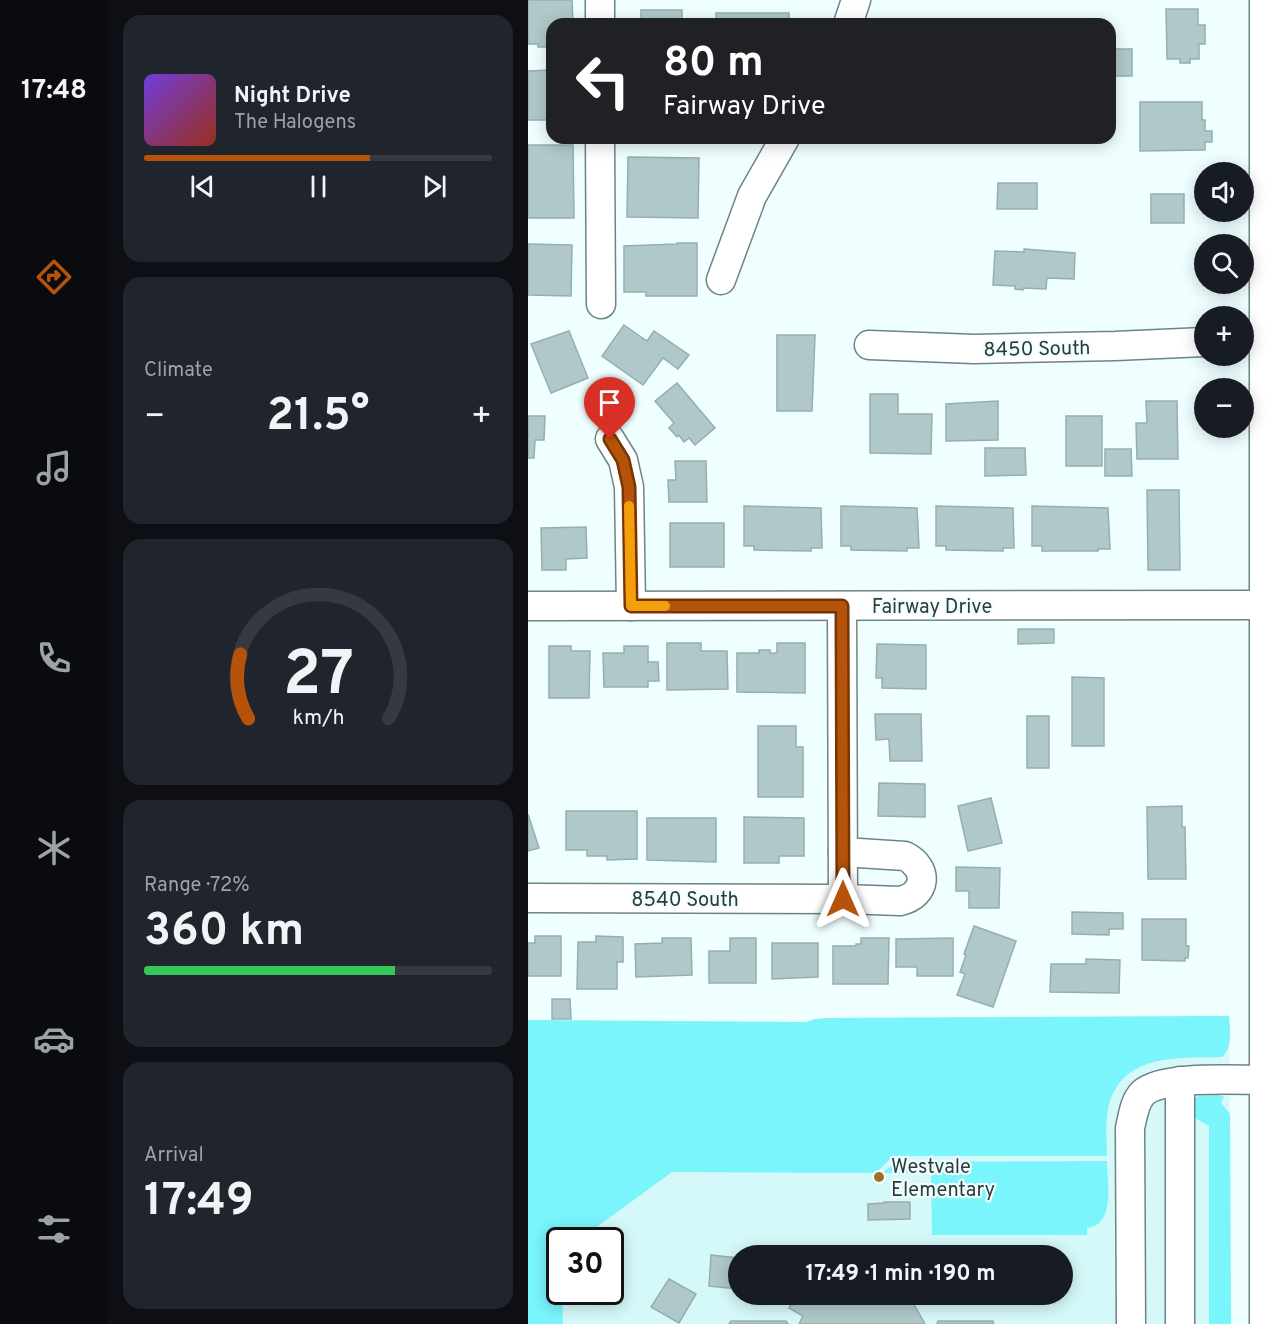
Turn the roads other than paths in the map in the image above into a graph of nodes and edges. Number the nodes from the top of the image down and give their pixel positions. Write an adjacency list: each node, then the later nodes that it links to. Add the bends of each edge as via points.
1 (600, 0): 4 (street)
2 (856, 0): 5 (street)
3 (1264, 0): 10 (street)
4 (600, 18)
5 (850, 18)
6 (600, 144): 9 (street)
7 (782, 144): 8 (street, via 752,196)
8 (721, 280)
9 (601, 304)
10 (1254, 340): 14 (street)
11 (1194, 342): 12 (street, 8450 South, via 974,349)
12 (868, 345)
13 (610, 439): 16 (street, via 623,460 629,487)
14 (1268, 605): 17 (street, Fairway Drive); 21 (street)
15 (528, 606): 16 (street, Fairway Drive)
16 (631, 606): 17 (street, Fairway Drive)
17 (842, 606): 18 (street)
18 (843, 852): 20 (street); 20 (street, 8540 South, via 905,856 919,868 922,877 920,887 909,899)
19 (528, 898): 20 (street, 8540 South)
20 (843, 899)
21 (1264, 1080): 22 (street); 25 (street)
22 (1180, 1081): 23 (street, via 1144,1092 1135,1104 1130,1128); 24 (street)
23 (1131, 1324)
24 (1180, 1324)
25 (1264, 1324)

